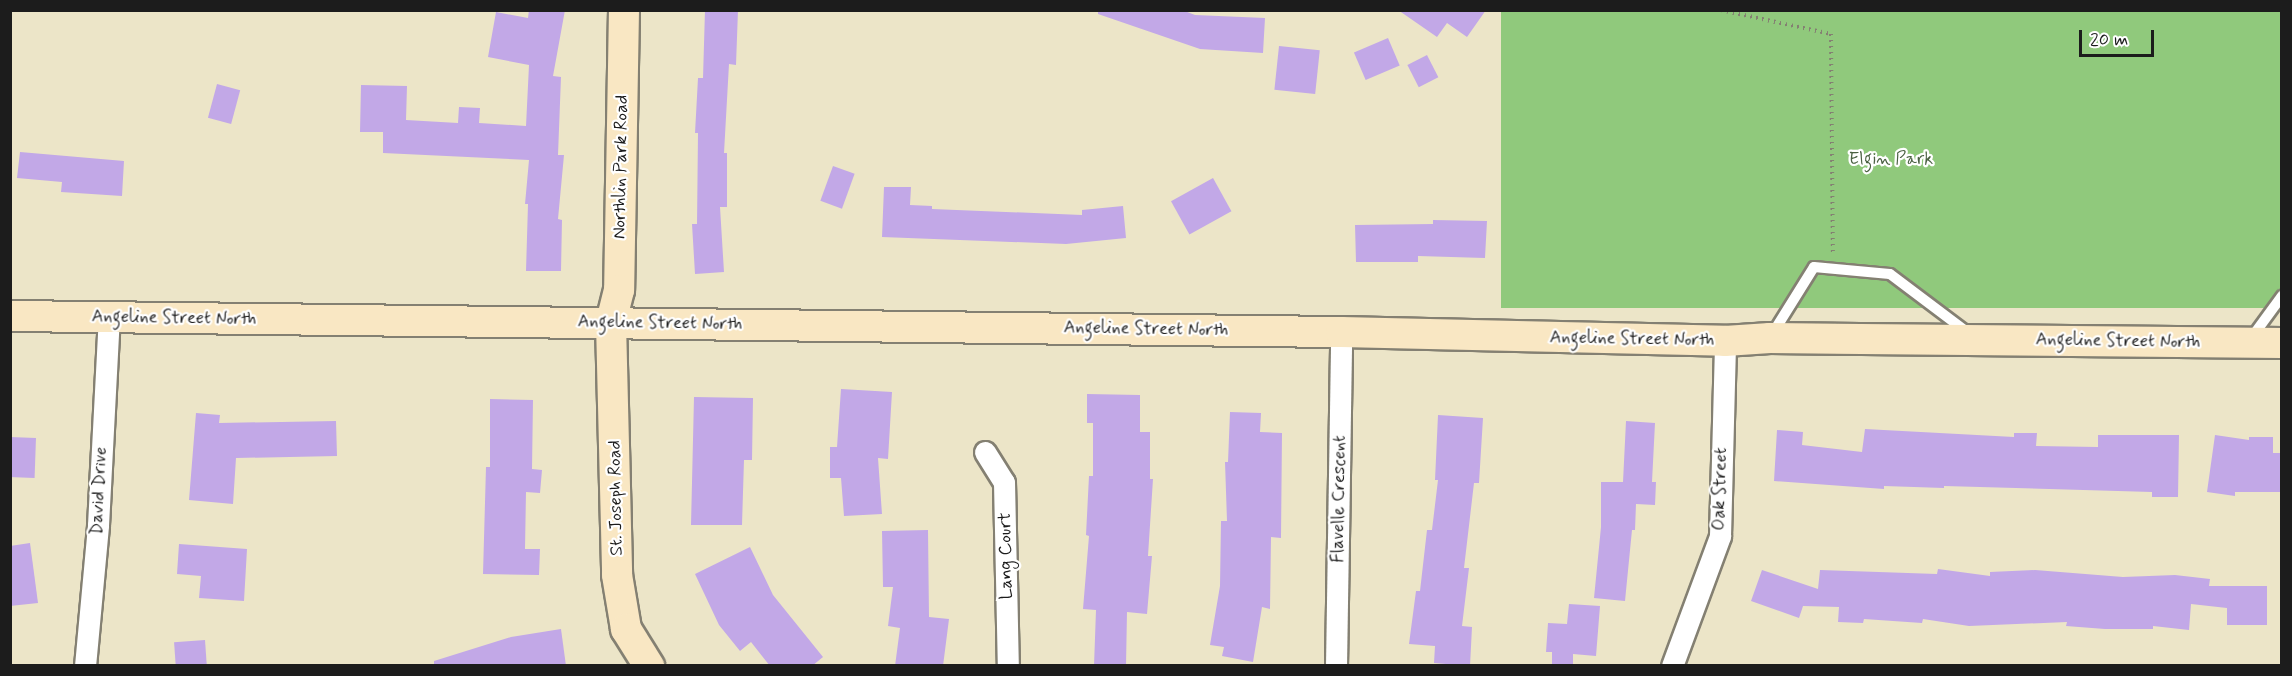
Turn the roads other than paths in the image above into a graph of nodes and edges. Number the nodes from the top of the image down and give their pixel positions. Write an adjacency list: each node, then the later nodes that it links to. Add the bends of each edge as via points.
1 (624, 10): 5 (main road, Northlin Park Road, via 619,290)
2 (2282, 296): 10 (lane)
3 (10, 316): 4 (main road, Angeline Street North)
4 (109, 317): 5 (main road, Angeline Street North); 13 (street, David Drive, via 98,525)
5 (611, 323): 6 (main road, Angeline Street North); 14 (main road, St. Joseph Road, via 617,575 626,629)
6 (1341, 332): 9 (main road, Angeline Street North); 16 (street, Flavelle Crescent)
7 (1770, 338): 8 (main road, Angeline Street North); 8 (lane, via 1814,267 1890,274); 9 (main road, Angeline Street North)
8 (1977, 339): 10 (main road, Angeline Street North)
9 (1725, 341): 17 (street, Oak Street, via 1720,536)
10 (2248, 342): 11 (main road, Angeline Street North)
11 (2282, 343)
12 (985, 452): 15 (street, Lang Court, via 1004,482)
13 (85, 666)
14 (649, 666)
15 (1008, 666)
16 (1336, 666)
17 (1672, 666)

